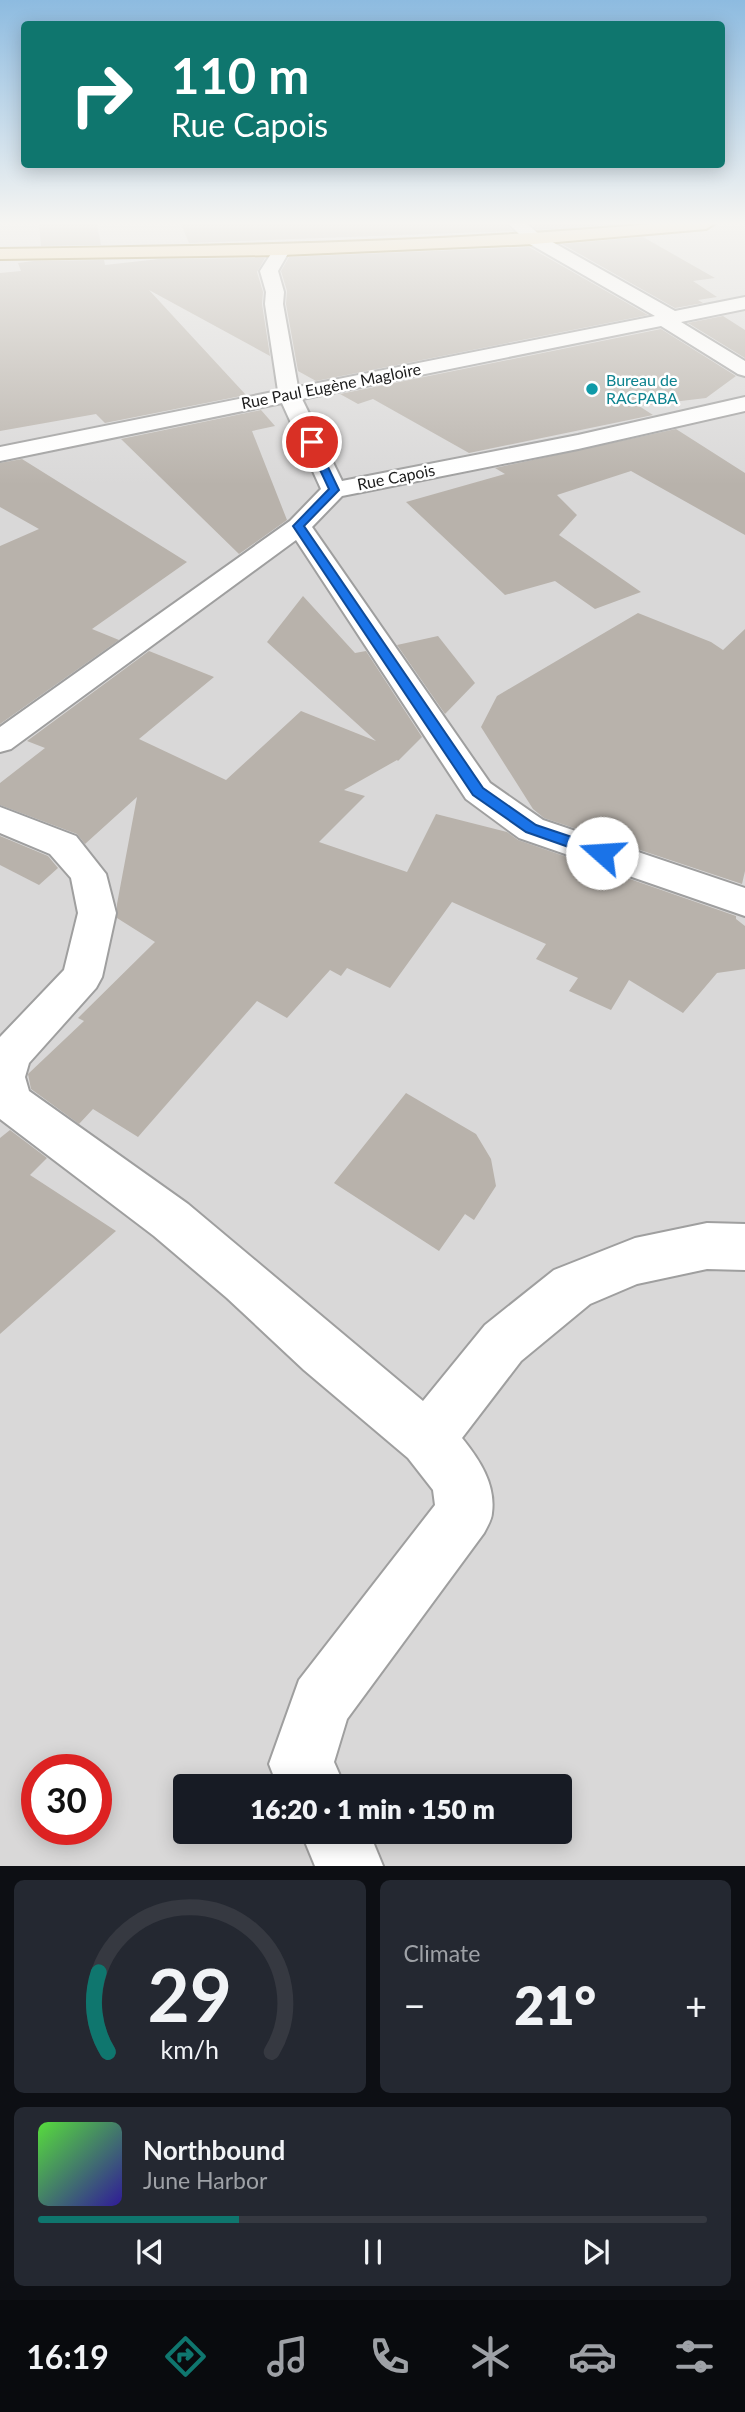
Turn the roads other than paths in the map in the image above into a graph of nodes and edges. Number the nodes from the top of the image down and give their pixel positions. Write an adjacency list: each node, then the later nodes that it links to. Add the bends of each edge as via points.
1 (275, 311): 6 (street)
2 (655, 311): 4 (street)
3 (703, 311): 4 (street, Rue Paul Eugène Magloire)
4 (667, 318): 5 (street); 6 (street, Rue Paul Eugène Magloire)
5 (745, 370)
6 (289, 394): 8 (street, Rue Paul Eugène Magloire); 9 (street)
7 (745, 404): 9 (street, Rue Capois)
8 (0, 454)
9 (334, 490): 10 (street, Rue Capois)
10 (299, 526): 11 (street, Rue Capois); 13 (street, via 478,792 531,829)
11 (0, 742)
12 (0, 819): 15 (street, via 63,845 88,874 97,913 82,977 10,1055 3,1077 11,1102 181,1228)
13 (745, 902)
14 (745, 1247): 15 (street, via 707,1246 635,1261 572,1287 503,1343)
15 (427, 1439): 16 (street, via 460,1479 464,1513 321,1702 302,1764)
16 (306, 1774)
17 (339, 1844): 18 (street)
18 (349, 1866)

